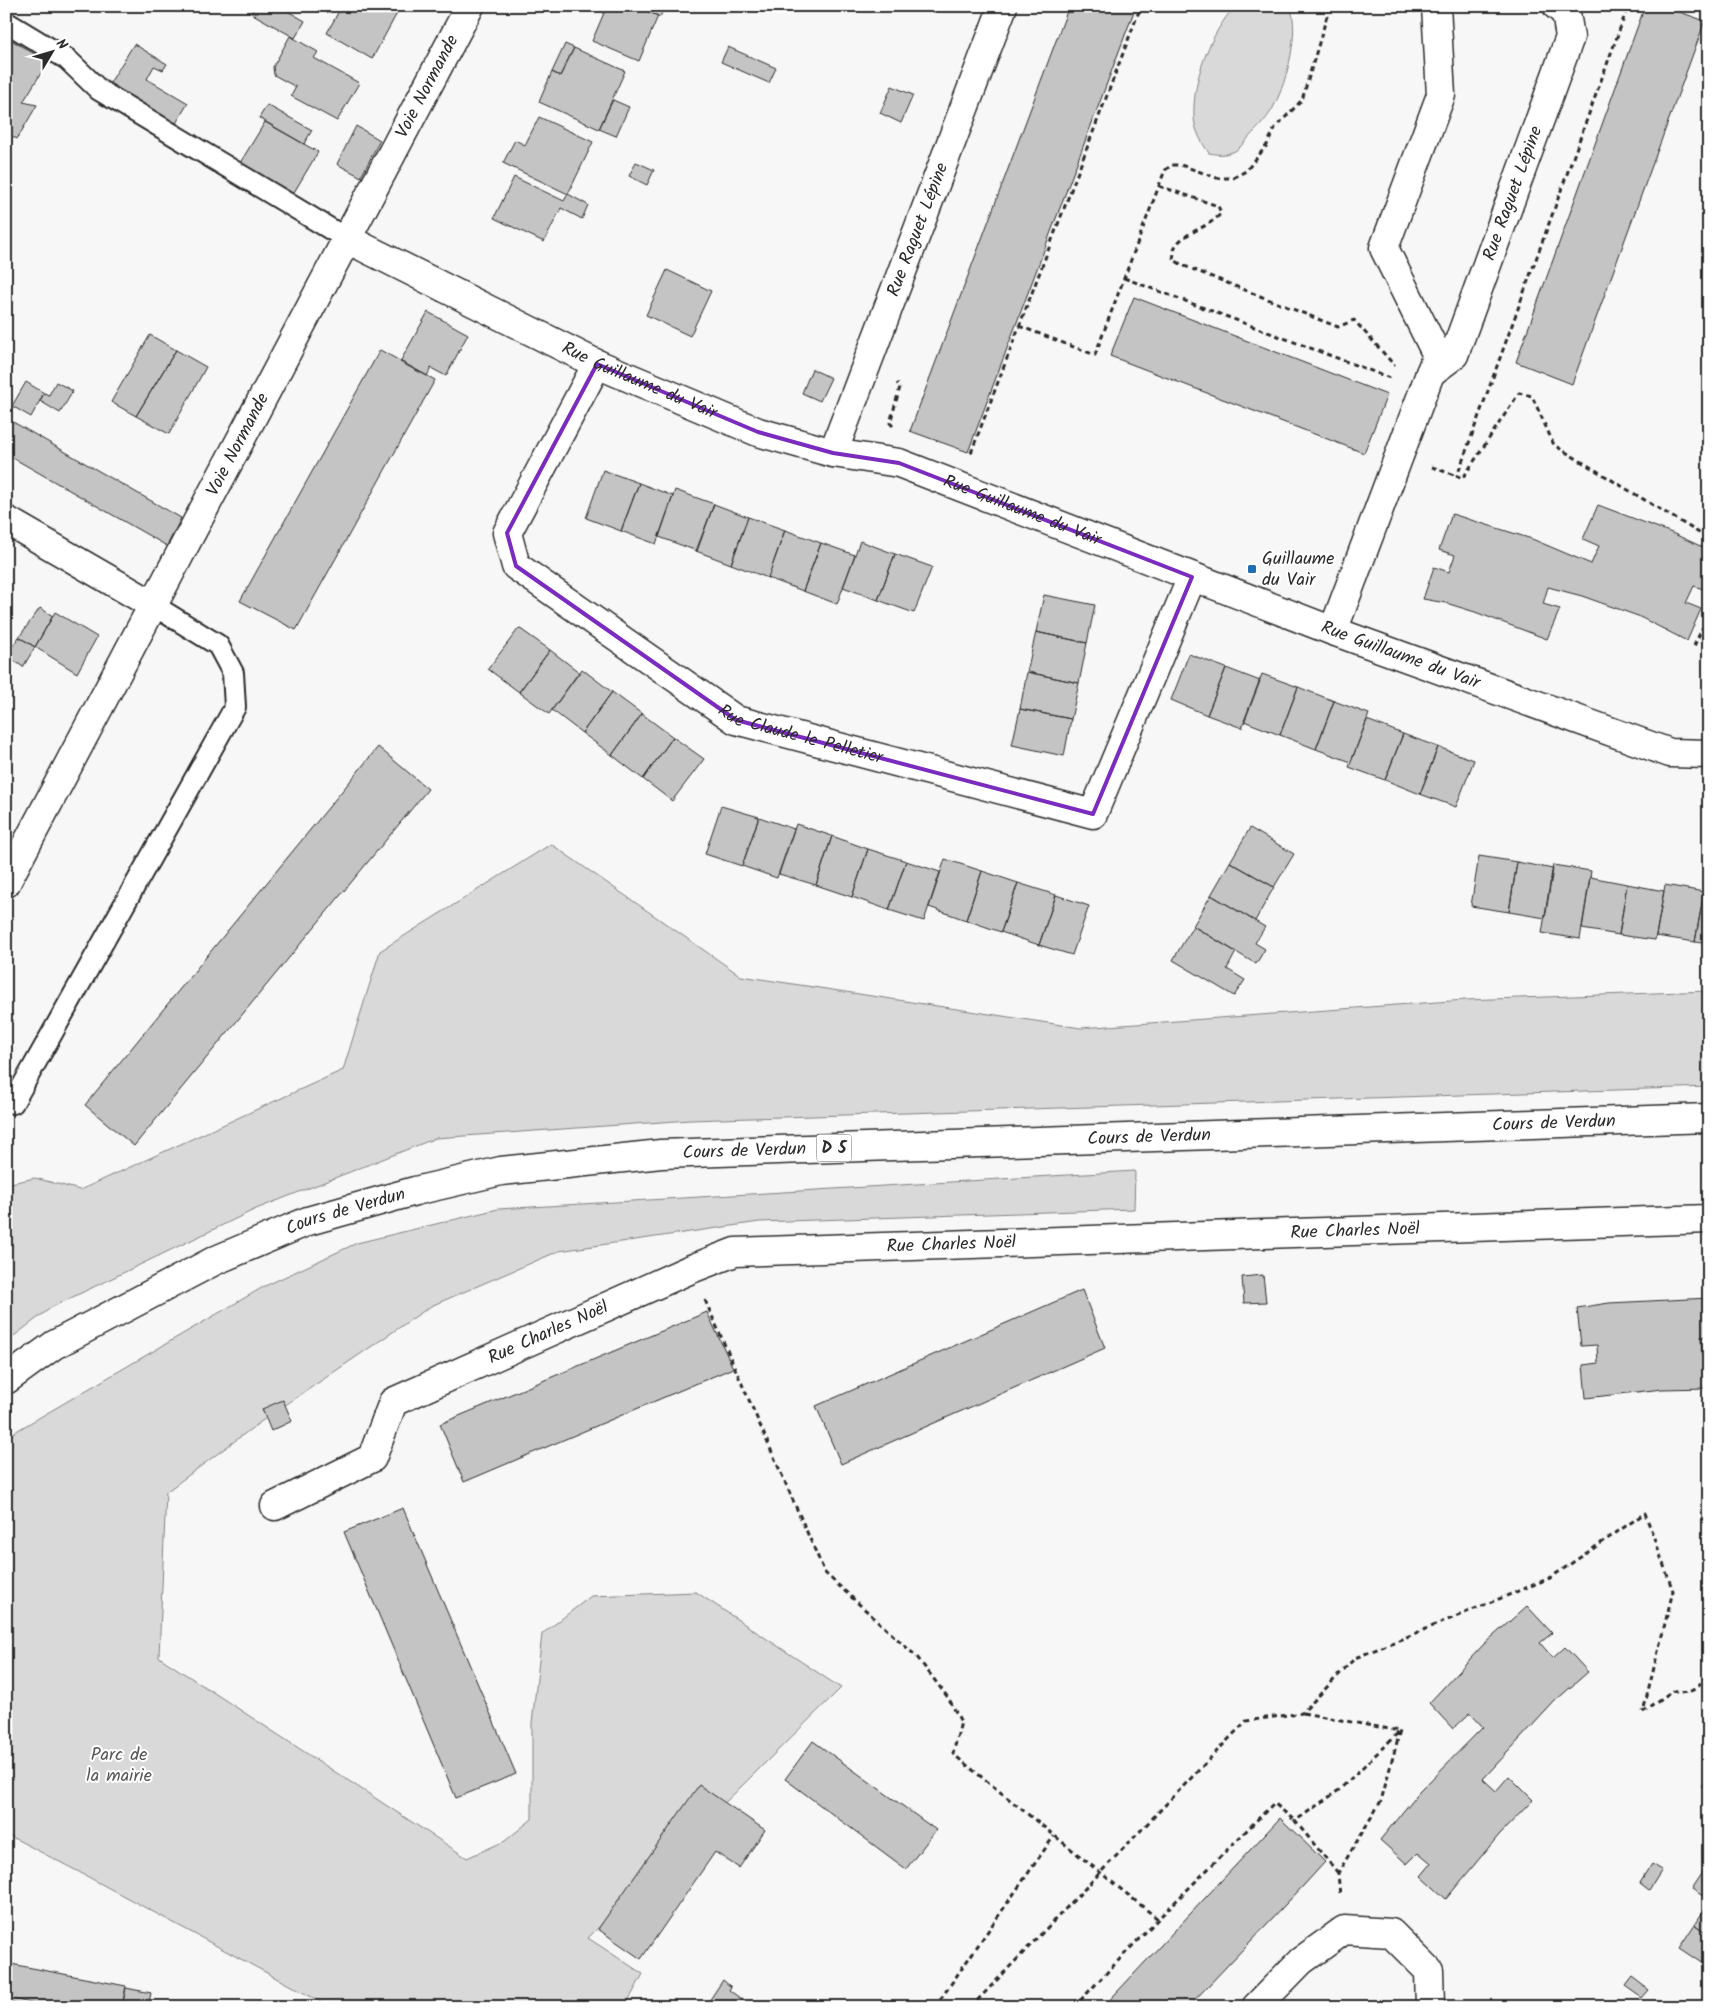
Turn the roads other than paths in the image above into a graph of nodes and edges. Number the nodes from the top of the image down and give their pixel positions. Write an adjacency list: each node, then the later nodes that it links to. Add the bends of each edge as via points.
1 (470, 6): 6 (street, Voie Normande)
2 (1003, 6): 9 (street, Rue Raguet Lépine)
3 (1436, 6): 8 (street, via 1441,95 1384,248 1437,354)
4 (1556, 6): 8 (street, Rue Raguet Lépine, via 1566,13 1570,37 1454,355)
5 (6, 22): 6 (lane, via 67,60 99,90)
6 (347, 239): 7 (street, Rue Guillaume du Vair); 12 (street, Voie Normande)
7 (598, 364): 9 (street, Rue Guillaume du Vair, via 758,432); 11 (street, Rue Claude le Pelletier, via 507,532 516,566 736,720 1093,814)
8 (1430, 373): 13 (street)
9 (833, 453): 11 (street, Rue Guillaume du Vair, via 899,463)
10 (6, 520): 12 (street)
11 (1192, 577): 13 (street, Rue Guillaume du Vair)
12 (153, 604): 15 (street, Voie Normande); 16 (lane, via 218,645 233,673 235,707)
13 (1333, 631): 14 (street, Rue Guillaume du Vair, via 1670,752)
14 (1709, 754)
15 (6, 883)
16 (12, 1102)
17 (1709, 1118): 19 (street, Cours de Verdun / D 5, via 661,1154 501,1171 308,1221 265,1239 214,1261 54,1345)
18 (1709, 1219): 20 (street, Rue Charles Noël, via 736,1252 393,1402 372,1458)
19 (6, 1380)
20 (275, 1506)
21 (1256, 2007): 22 (street, via 1301,1961 1344,1930 1391,1933 1429,1971)
22 (1430, 2007)

